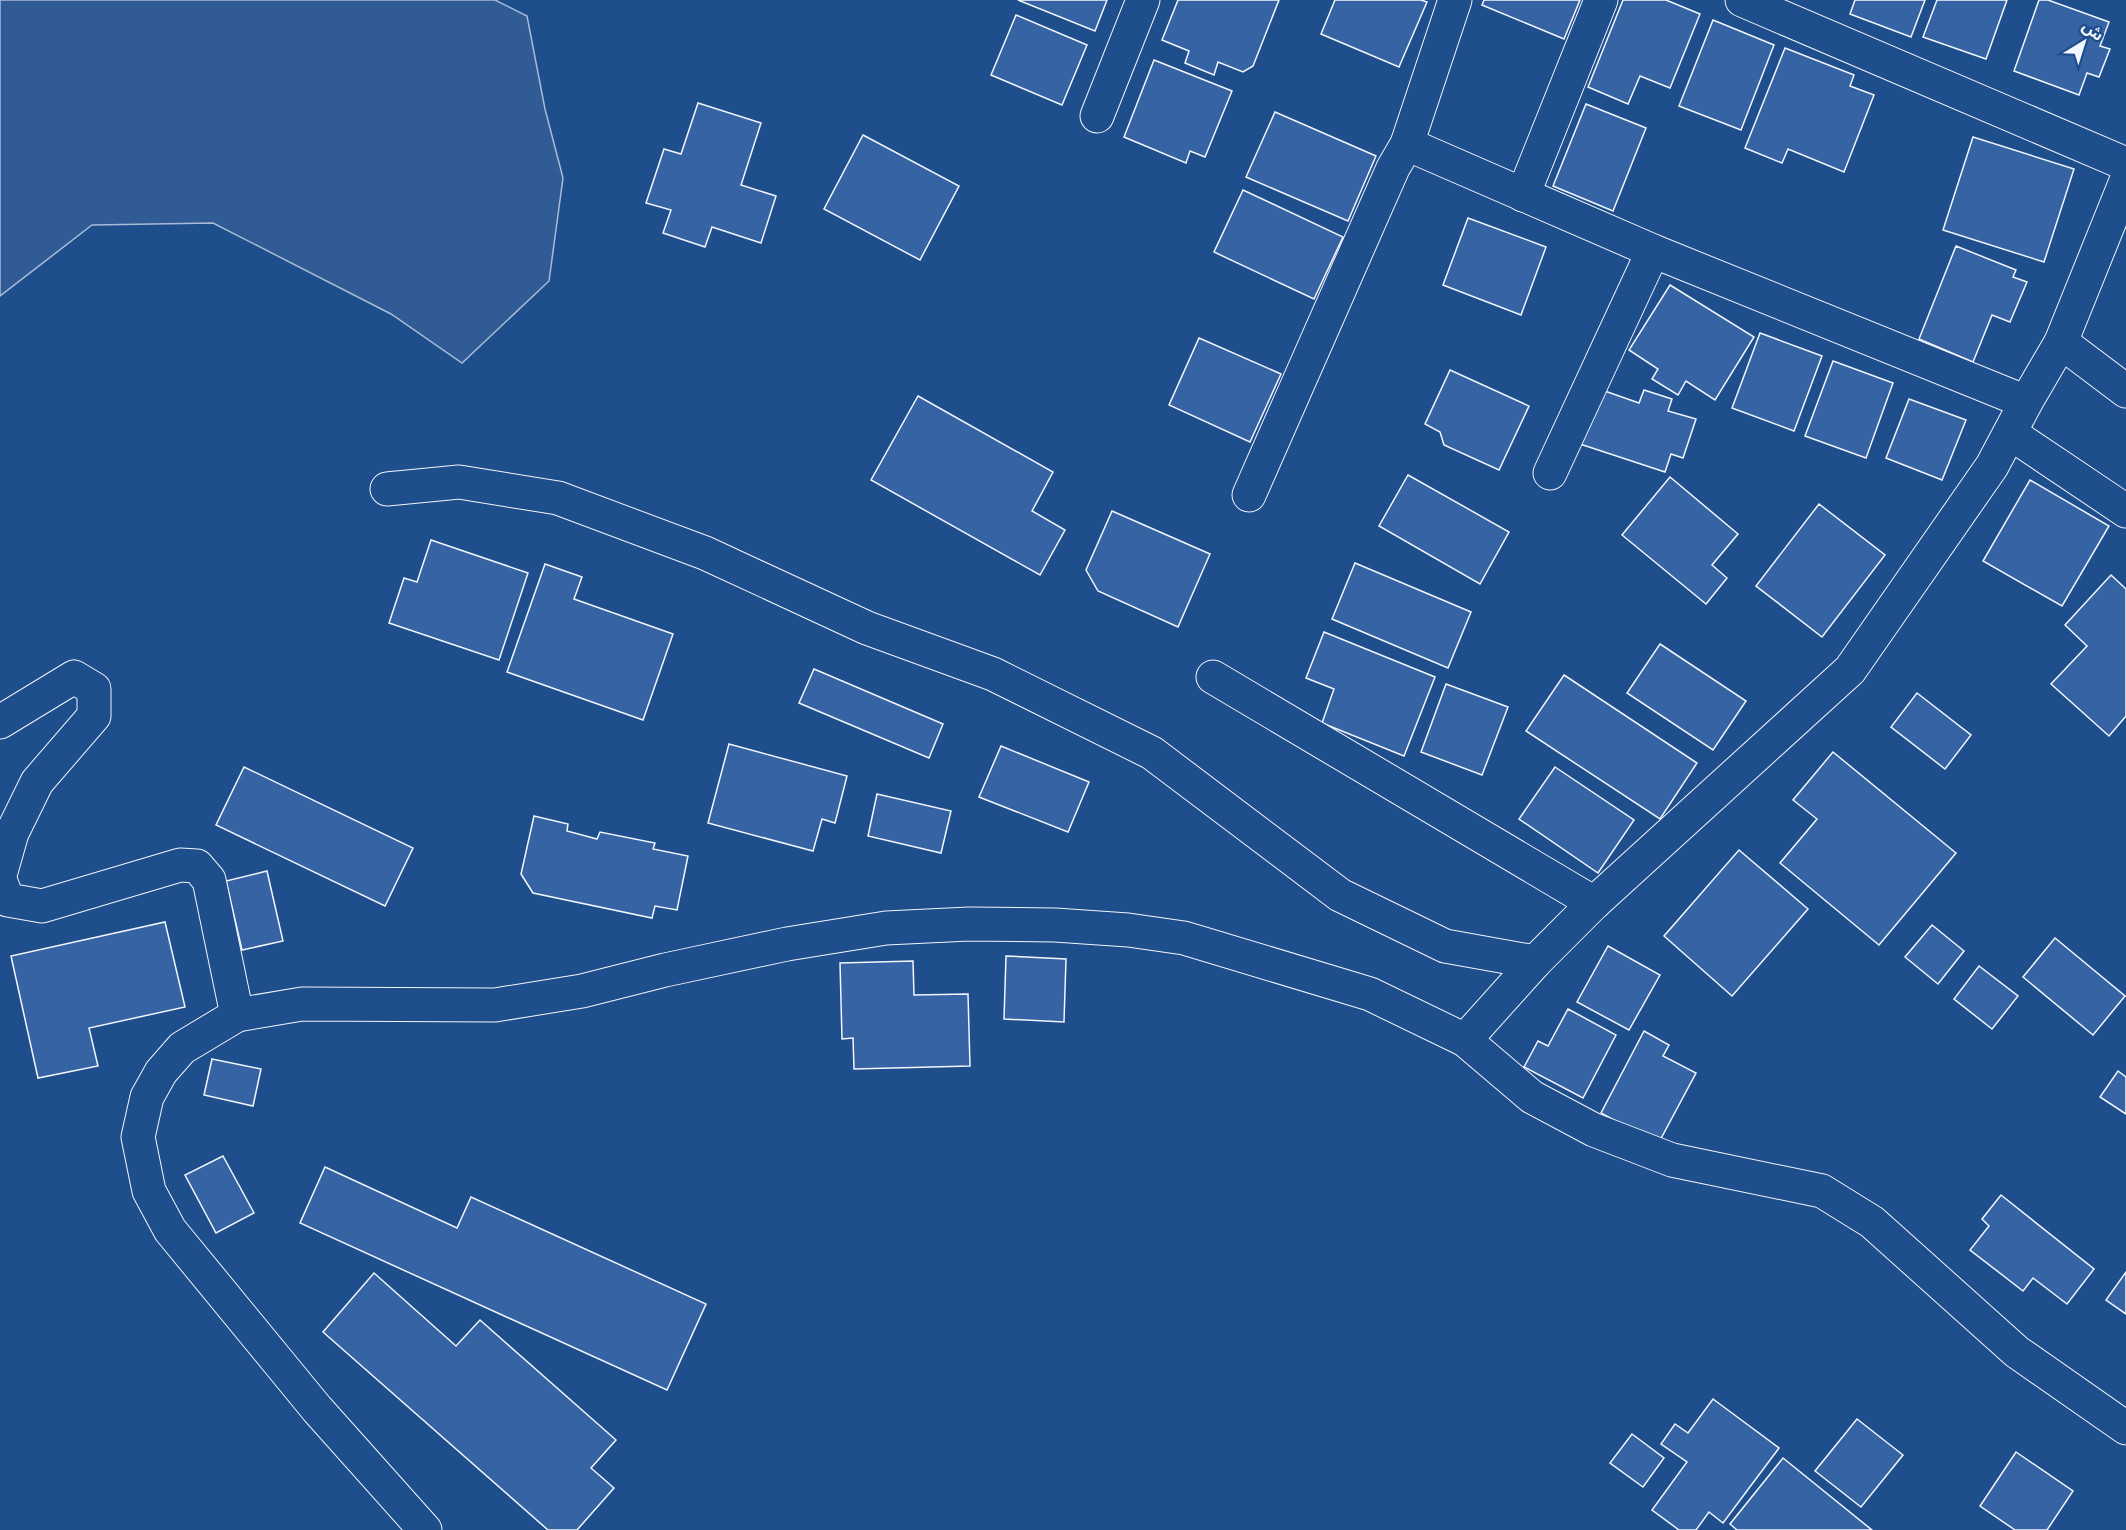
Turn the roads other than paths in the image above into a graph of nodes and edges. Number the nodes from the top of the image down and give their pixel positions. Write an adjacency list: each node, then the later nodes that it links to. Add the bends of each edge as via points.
1 (1143, 0): 5 (street)
2 (1455, 0): 6 (street)
3 (1601, 0): 9 (street)
4 (1742, 0): 7 (street)
5 (1097, 116)
6 (1407, 144): 9 (street); 17 (street)
7 (2126, 164)
8 (2126, 181): 11 (street)
9 (1523, 195): 10 (street)
10 (1653, 251): 13 (street); 15 (street)
11 (2061, 342): 12 (street); 13 (street)
12 (2126, 392)
13 (2026, 402): 14 (street)
14 (2010, 433): 18 (street); 22 (street, via 1992,466 1850,670)
15 (1550, 473)
16 (387, 489): 23 (street, via 459,482 558,498 705,554 867,628 993,674 1152,753 1340,895 1445,946)
17 (1249, 495)
18 (2126, 511)
19 (1213, 677): 22 (street)
20 (0, 722): 21 (street, via 74,677 94,689 94,716 38,782 12,833)
21 (0, 878): 24 (street, via 8,900 42,906 180,865 198,866 209,880)
22 (1594, 903): 23 (street)
23 (1535, 962): 25 (street)
24 (237, 1015): 25 (street, via 302,1004 495,1005 582,991 787,944 886,928 1055,925 1184,938 1370,994); 27 (street, via 182,1048 161,1072 147,1097 138,1137 148,1191 170,1230 317,1409)
25 (1465, 1040): 26 (street, via 1532,1097 1594,1130 1672,1160 1822,1191 1872,1222 2017,1352)
26 (2126, 1428)
27 (425, 1530)

